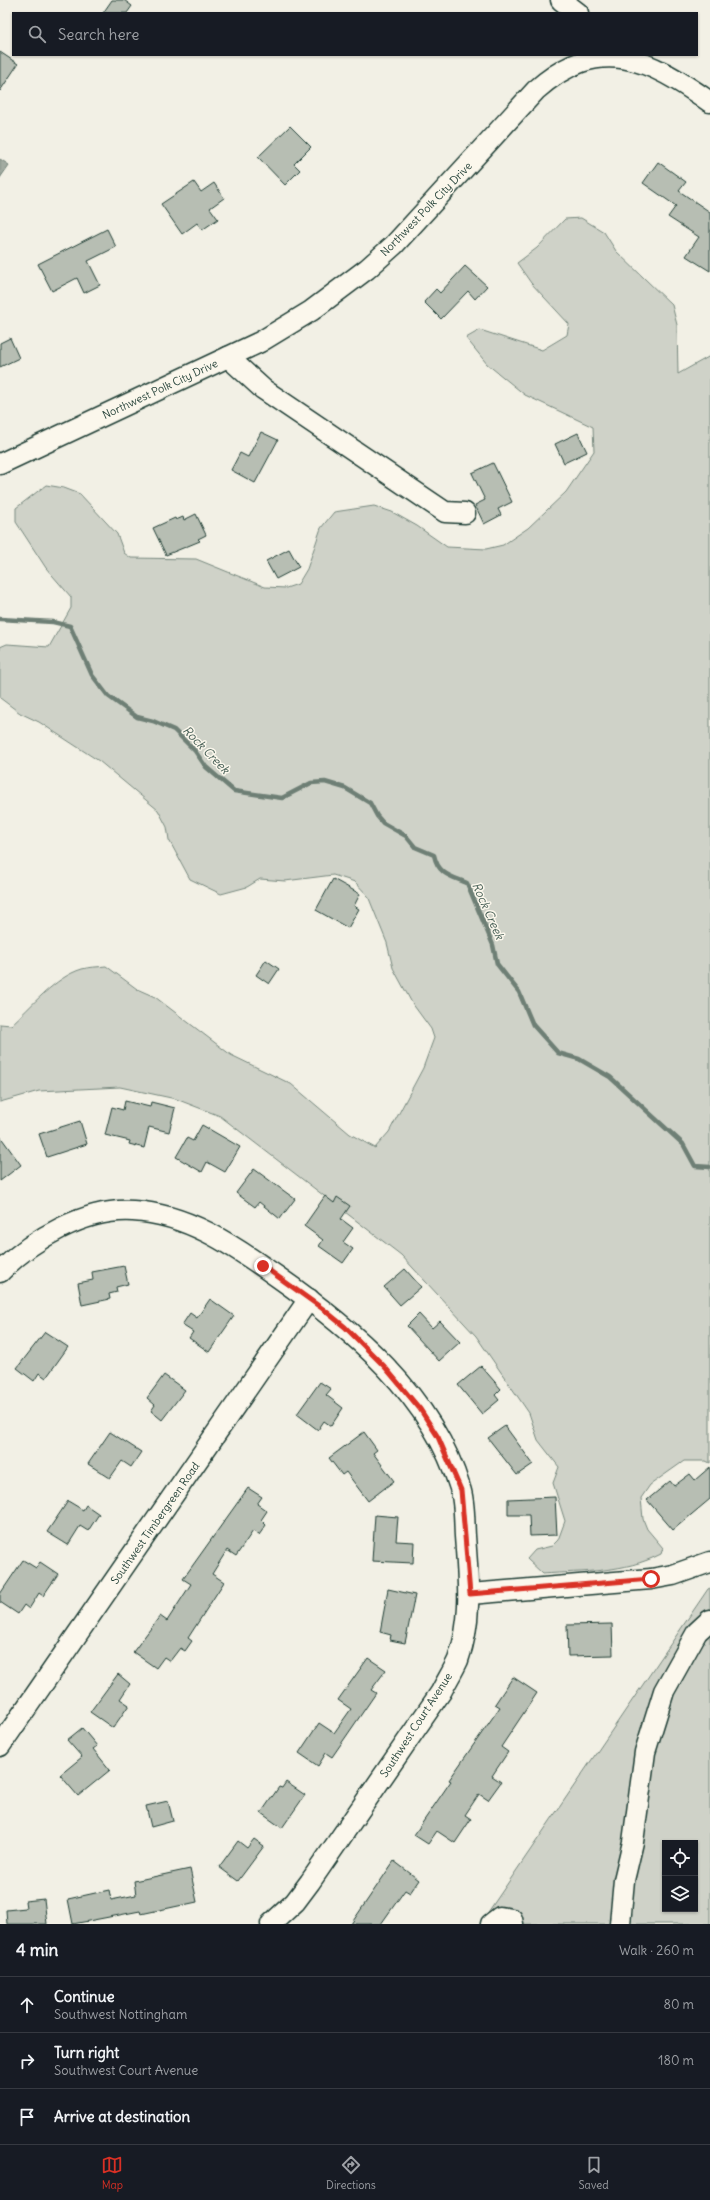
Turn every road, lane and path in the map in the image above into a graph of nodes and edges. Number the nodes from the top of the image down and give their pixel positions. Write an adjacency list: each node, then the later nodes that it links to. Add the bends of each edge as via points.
1 (561, 0): 2 (street)
2 (577, 12)
3 (597, 56): 4 (street, Northwest Polk City Drive, via 631,59 656,67); 5 (street, Northwest Polk City Drive, via 562,70 536,90 412,226 367,269 312,311 260,342)
4 (710, 102)
5 (228, 357): 6 (street, Northwest Polk City Drive); 7 (street, via 263,389 445,512)
6 (0, 464)
7 (465, 513)
8 (0, 1272): 9 (street, Southwest Court Avenue, via 39,1240 68,1224 131,1210 164,1215 218,1237)
9 (309, 1299): 11 (street, Southwest Court Avenue, via 345,1327 384,1366 420,1409 438,1437 461,1490); 13 (street, Southwest Timbergreen Road)
10 (710, 1562): 11 (street, via 673,1575 651,1579)
11 (470, 1594): 14 (street, Southwest Court Avenue, via 462,1647 457,1663 441,1692 310,1882 295,1902)
12 (710, 1620): 17 (street, via 697,1632 664,1691 645,1752 633,1842 624,1880)
13 (0, 1746)
14 (271, 1924)
15 (491, 1924): 16 (street, via 500,1917 512,1919)
16 (513, 1924)
17 (620, 1924)

